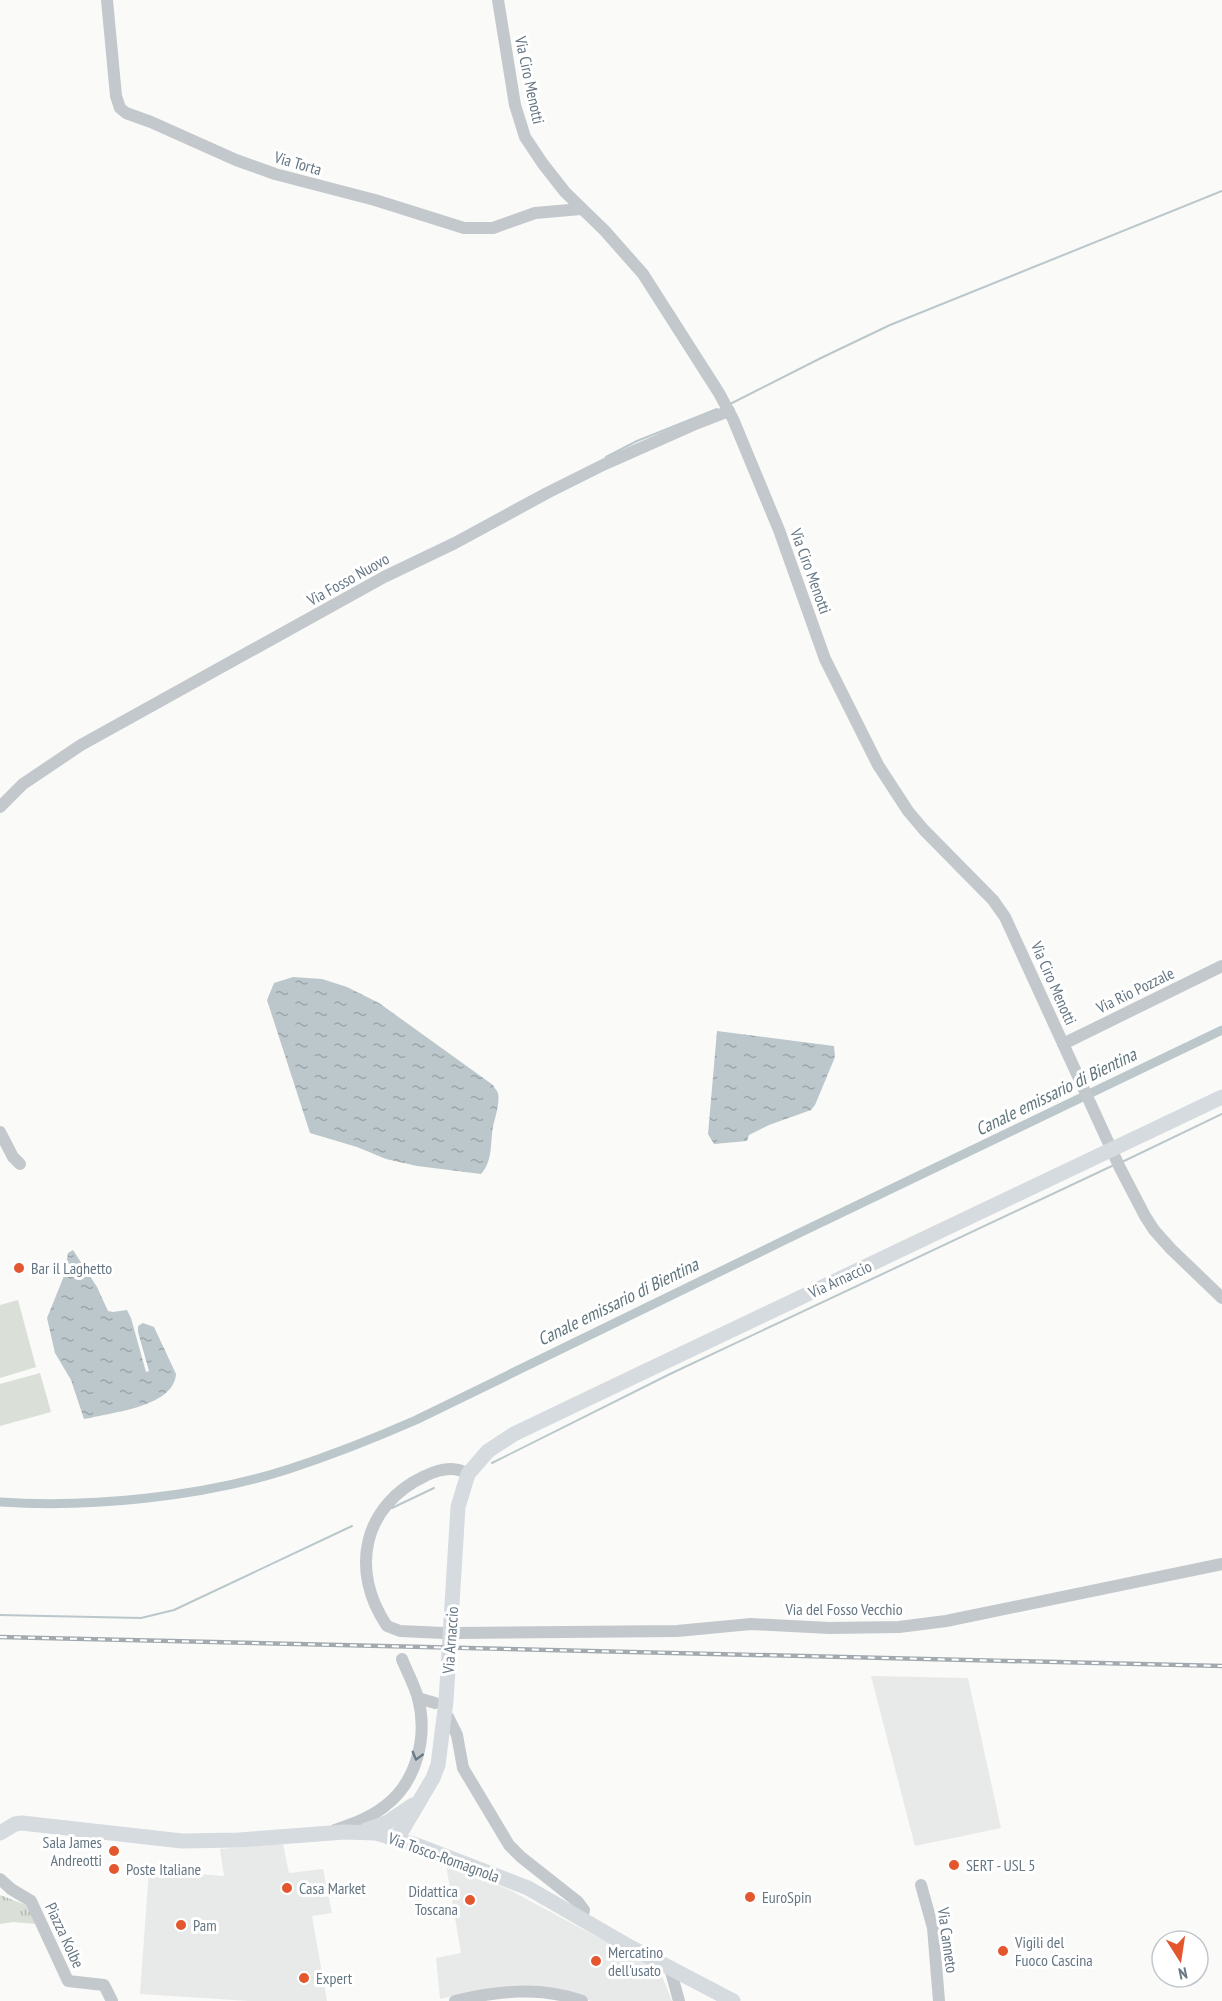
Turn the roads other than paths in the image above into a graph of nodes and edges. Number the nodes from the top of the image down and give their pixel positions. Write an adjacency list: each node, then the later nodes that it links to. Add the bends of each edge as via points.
1 (107, 0): 3 (street, Via Torta, via 116,96 126,113 275,174 464,228 493,228 535,213)
2 (498, 0): 3 (street, Via Ciro Menotti, via 519,122 543,164)
3 (581, 209): 4 (street, Via Ciro Menotti, via 643,274)
4 (729, 411): 5 (street, Via Fosso Nuovo, via 605,464 384,577 81,745 23,784); 7 (street, Via Ciro Menotti, via 779,530 825,659 878,765 908,811 1000,909)
5 (0, 807)
6 (1222, 966): 7 (street, Via Rio Pozzale)
7 (1063, 1044): 10 (street, Via Ciro Menotti)
8 (1222, 1097): 10 (main road, Via Arnaccio)
9 (0, 1132): 11 (street)
10 (1116, 1159): 12 (street, Via Ciro Menotti, via 1154,1230); 13 (main road, Via Arnaccio, via 514,1434 488,1450)
11 (20, 1164)
12 (1222, 1298)
13 (468, 1474): 15 (street, via 452,1468 408,1484 393,1495 369,1537 365,1567 383,1620 393,1629); 21 (main road, Via Arnaccio, via 459,1500 455,1540 441,1749 436,1772)
14 (1222, 1564): 16 (street, Via del Fosso Vecchio, via 899,1628 751,1624 677,1630)
15 (444, 1633)
16 (459, 1633)
17 (402, 1659): 18 (street)
18 (418, 1698): 19 (street); 25 (street, one-way to 25, via 420,1747 403,1788 375,1813)
19 (435, 1703)
20 (448, 1717): 33 (street, via 457,1735 463,1768 505,1838 516,1853 578,1902 584,1910)
21 (406, 1815): 23 (main road, Via Arnaccio); 26 (main road, via 395,1825); 28 (main road)
22 (34, 1825): 24 (main road, via 15,1824); 25 (main road, Via Tosco-Romagnola, via 198,1841); 27 (main road, via 14,1831)
23 (360, 1831): 25 (main road, Via Tosco-Romagnola); 26 (main road, Via Tosco-Romagnola)
24 (0, 1833)
25 (325, 1833)
26 (390, 1837): 28 (main road, Via Tosco-Romagnola)
27 (0, 1841)
28 (419, 1846): 33 (main road, Via Tosco-Romagnola, via 528,1888)
29 (0, 1879): 32 (street, Piazza Kolbe)
30 (921, 1885): 40 (street, Via Canneto, via 933,1928)
31 (0, 1891): 32 (street)
32 (16, 1893): 35 (street, Piazza Kolbe, via 31,1901 68,1981 104,1985)
33 (582, 1919): 34 (main road, Via Tosco-Romagnola)
34 (670, 1968): 38 (street); 39 (main road, Via Tosco-Romagnola)
35 (112, 2001)
36 (455, 2001): 37 (street, via 512,1990)
37 (582, 2001)
38 (679, 2001)
39 (733, 2001)
40 (939, 2001)

